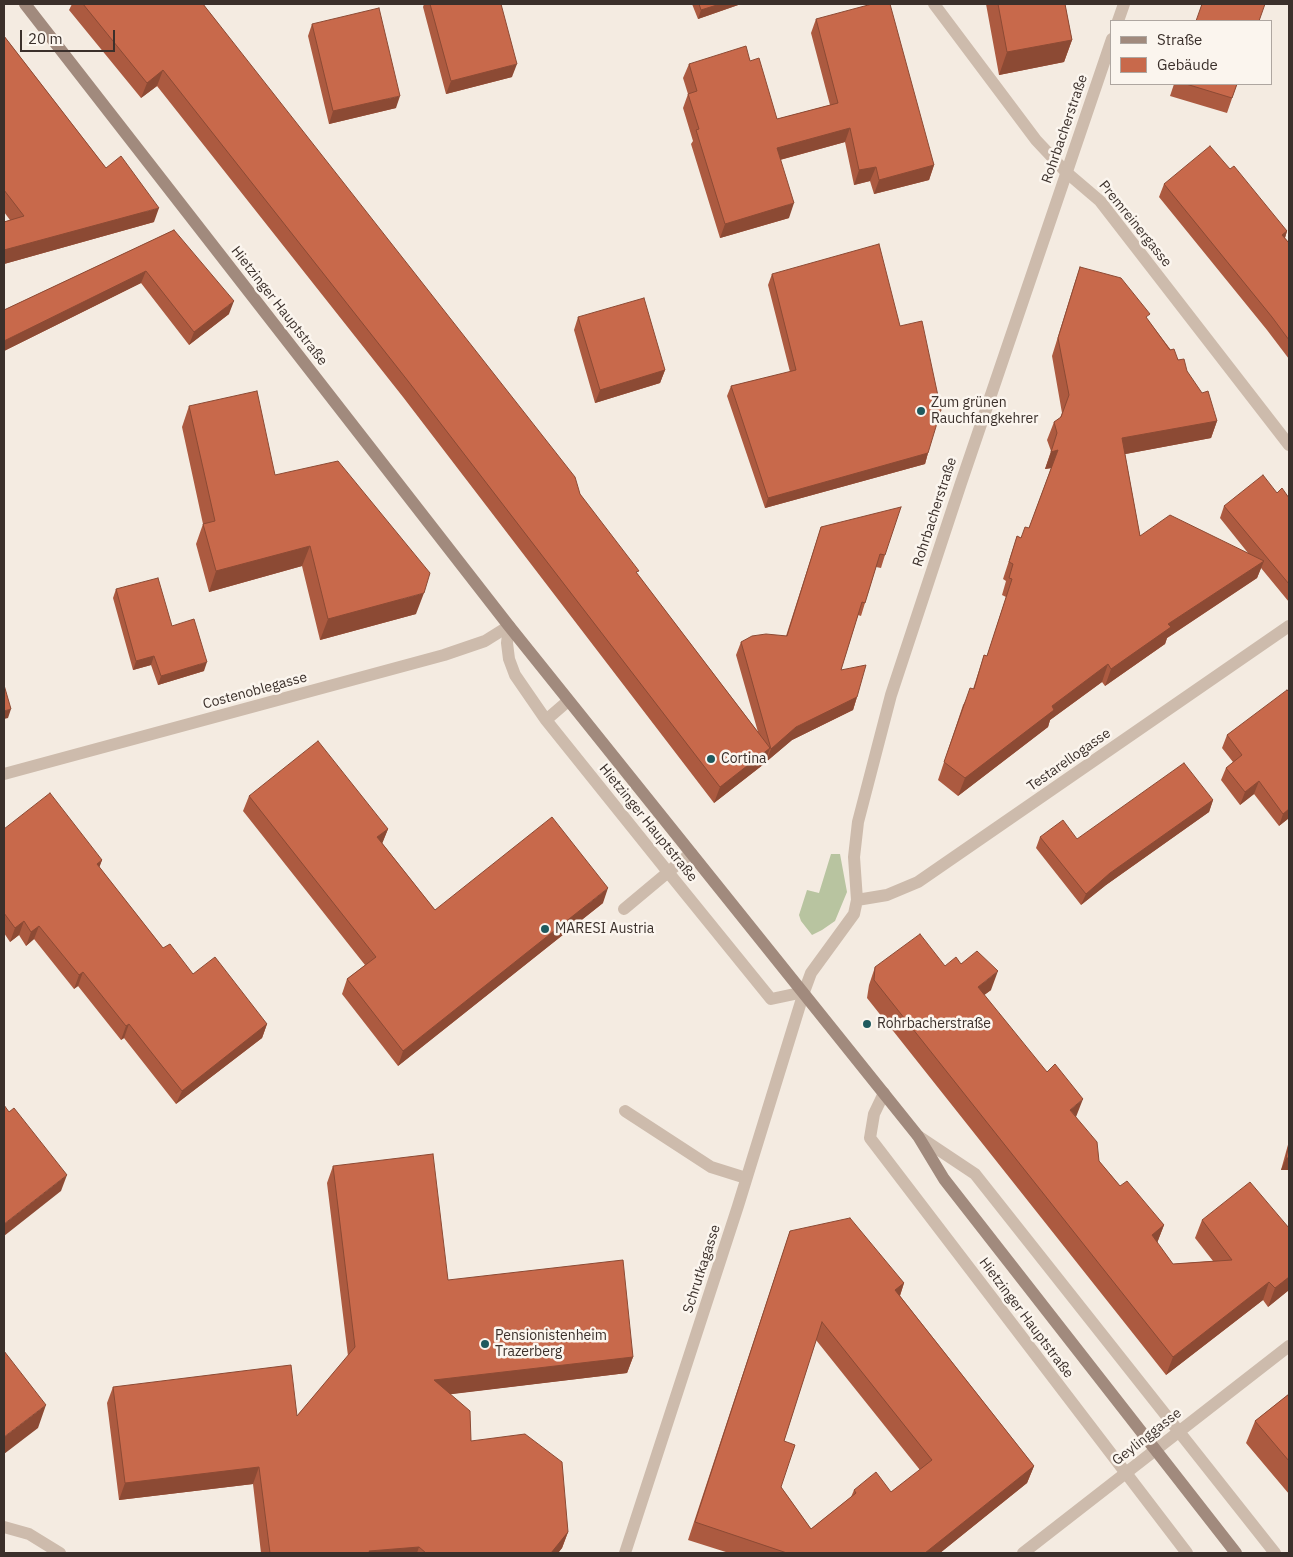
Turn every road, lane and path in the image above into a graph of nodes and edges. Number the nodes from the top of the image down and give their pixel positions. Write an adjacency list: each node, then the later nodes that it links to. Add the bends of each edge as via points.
1 (25, 4): 8 (main road, Hietzinger Hauptstraße)
2 (934, 4): 6 (street, Premreinergasse, via 1036,140)
3 (1124, 4): 4 (street)
4 (1118, 20)
5 (1110, 45): 6 (street, Rohrbacherstraße)
6 (1066, 172): 7 (street, Premreinergasse, via 1100,202); 15 (street, Rohrbacherstraße, via 891,696 858,822 854,857)
7 (1289, 445)
8 (509, 626): 10 (main road, Hietzinger Hauptstraße); 11 (street, Hietzinger Hauptstraße, via 509,659); 12 (street, Costenoblegasse, via 485,641 444,655)
9 (1289, 626): 15 (street, Testarellogasse, via 918,882 887,895)
10 (568, 700): 11 (street); 13 (main road, Hietzinger Hauptstraße)
11 (546, 720): 14 (street, Hietzinger Hauptstraße)
12 (4, 774)
13 (691, 853): 14 (street); 17 (main road, Hietzinger Hauptstraße)
14 (668, 872): 16 (street); 17 (street, Hietzinger Hauptstraße, via 771,999)
15 (858, 900): 17 (street, Rohrbacherstraße, via 854,914 815,966)
16 (624, 909)
17 (804, 992): 18 (main road, Hietzinger Hauptstraße); 21 (street, Schrutkagasse)
18 (884, 1093): 20 (main road, Hietzinger Hauptstraße); 25 (street, Hietzinger Hauptstraße, via 874,1114 870,1138)
19 (625, 1111): 21 (street, via 711,1167)
20 (918, 1136): 23 (street, Hietzinger Hauptstraße, via 975,1174); 24 (main road, Hietzinger Hauptstraße, via 944,1179)
21 (746, 1178): 28 (street, Schrutkagasse)
22 (1289, 1346): 23 (street, Geylinggasse)
23 (1180, 1431): 24 (street, Geylinggasse); 32 (street, Hietzinger Hauptstraße)
24 (1156, 1450): 25 (street, Geylinggasse); 31 (main road, Hietzinger Hauptstraße)
25 (1125, 1473): 29 (street, Geylinggasse); 30 (street, Hietzinger Hauptstraße)
26 (4, 1526): 27 (street, via 29,1534)
27 (60, 1553)
28 (625, 1553)
29 (1024, 1553)
30 (1187, 1553)
31 (1236, 1553)
32 (1275, 1553)

